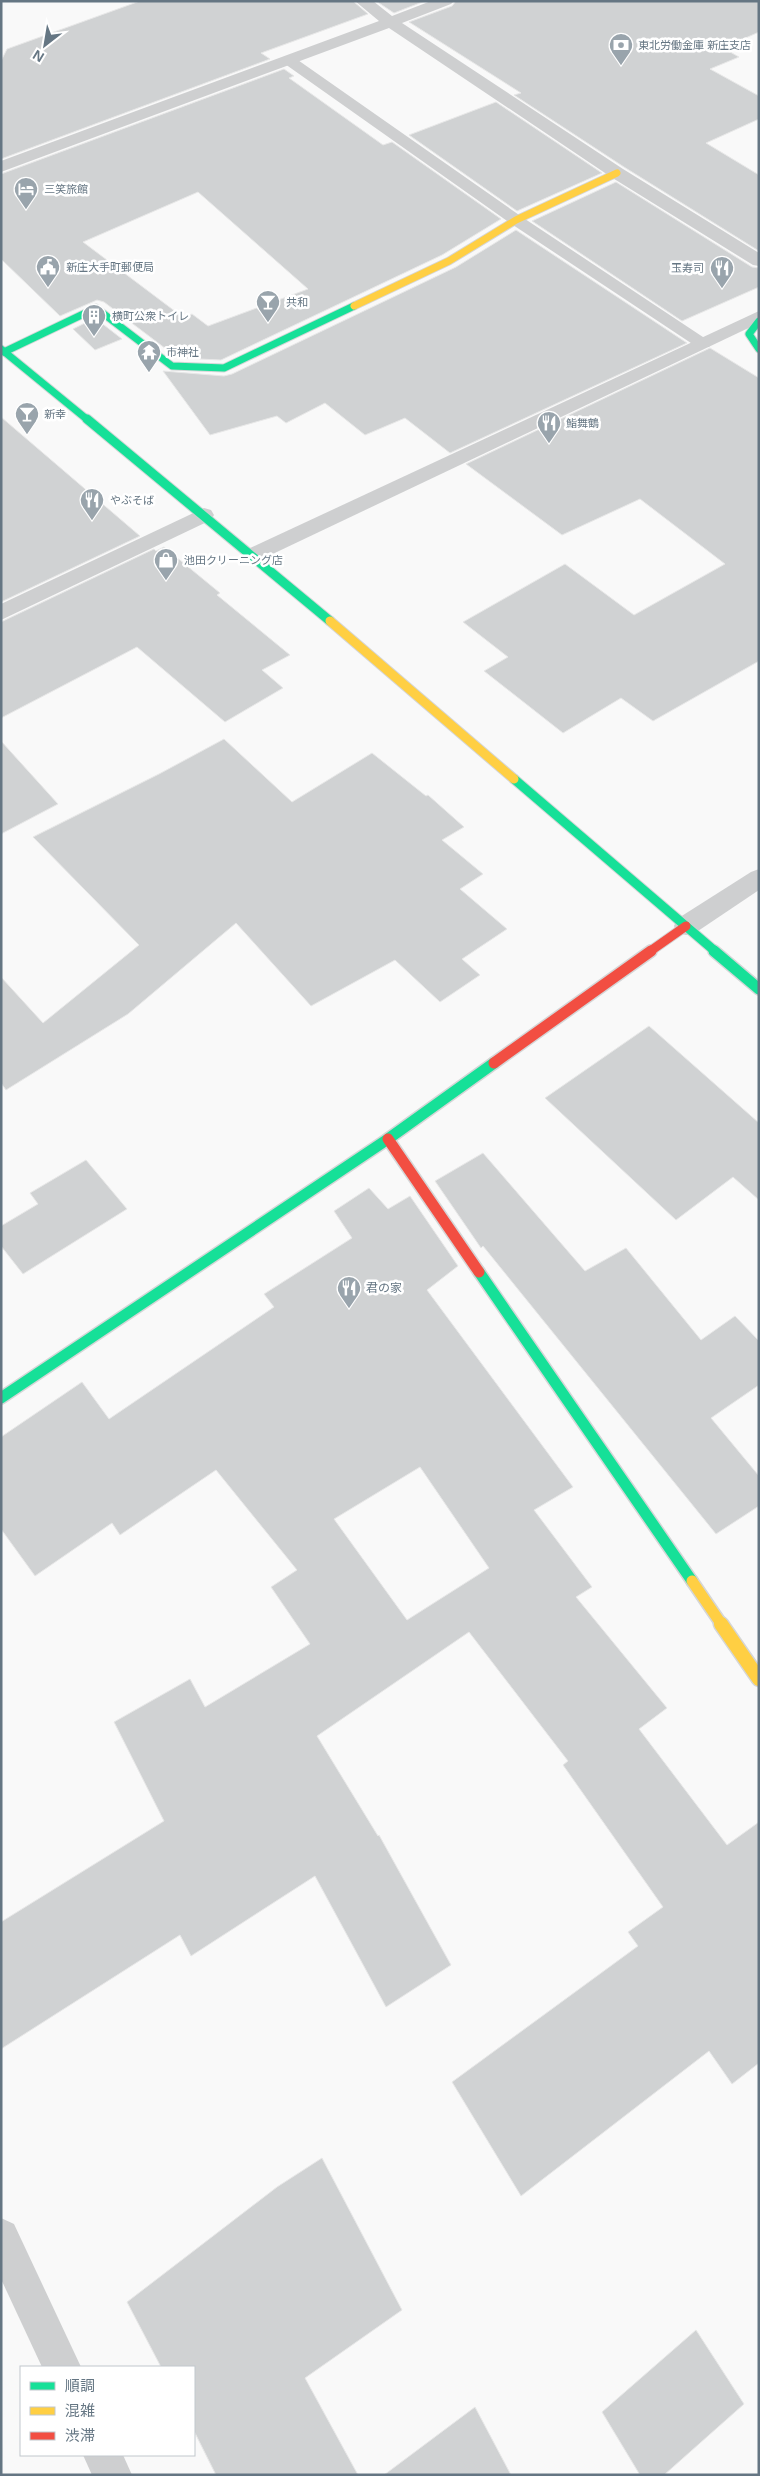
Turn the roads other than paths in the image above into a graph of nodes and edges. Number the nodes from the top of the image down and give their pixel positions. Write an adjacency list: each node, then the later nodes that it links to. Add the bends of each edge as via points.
1 (363, 1): 3 (street)
2 (446, 1): 3 (street)
3 (391, 22): 4 (street); 6 (street)
4 (290, 61): 5 (street); 7 (lane)
5 (1, 167)
6 (617, 172): 7 (street); 8 (street)
7 (516, 220): 11 (lane); 13 (street, via 449,261 224,368 172,366 96,308)
8 (759, 261)
9 (759, 316): 11 (street)
10 (759, 321): 12 (street, via 749,334)
11 (703, 343): 15 (street)
12 (759, 349)
13 (3, 350): 14 (street)
14 (204, 515): 15 (street); 16 (street)
15 (253, 555): 18 (street)
16 (1, 613)
17 (759, 878): 18 (street)
18 (686, 926): 19 (street); 20 (street)
19 (759, 989)
20 (388, 1139): 21 (street); 22 (street)
21 (1, 1398)
22 (759, 1679)
23 (1, 2237): 24 (street)
24 (62, 2366)
25 (103, 2456): 26 (street)
26 (112, 2475)

